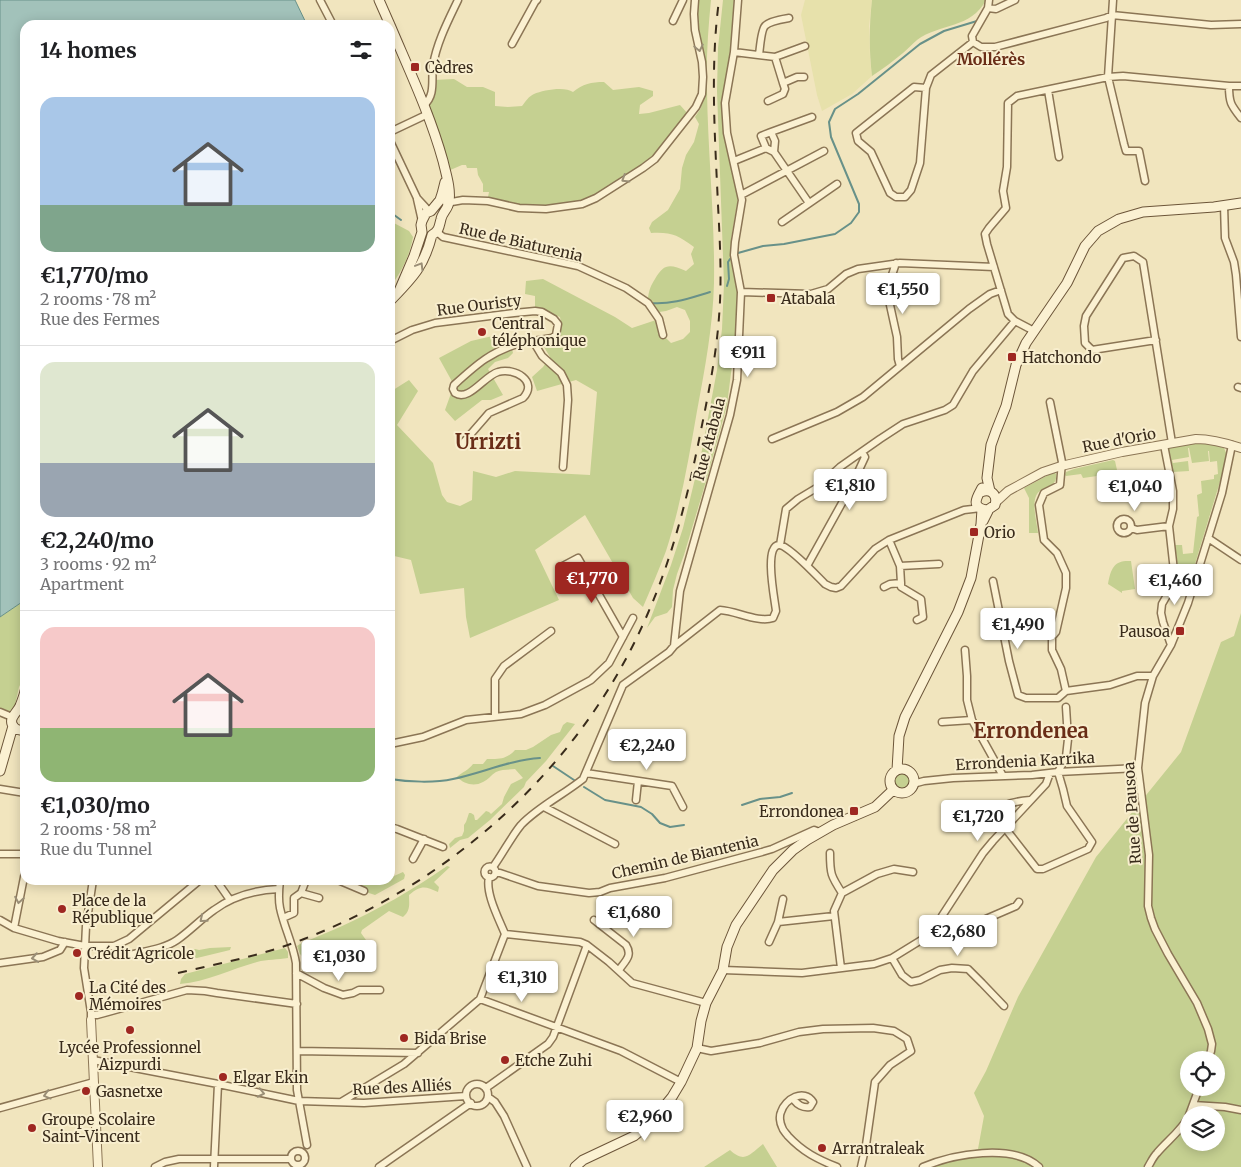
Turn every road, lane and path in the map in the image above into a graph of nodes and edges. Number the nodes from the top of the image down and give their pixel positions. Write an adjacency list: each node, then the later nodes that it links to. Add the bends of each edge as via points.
1 (320, 0): 14 (street)
2 (379, 0): 15 (main road)
3 (458, 0): 33 (street, via 442,34 433,65 432,92)
4 (537, 0): 20 (street)
5 (682, 0): 16 (street)
6 (694, 0): 51 (street, one-way to 51, via 695,30 702,62 702,94 696,107 655,159 582,204 537,209 488,201)
7 (738, 0): 22 (street, Rue Atabala)
8 (989, 0): 11 (street)
9 (1015, 0): 11 (street, via 996,9)
10 (1113, 0): 12 (street)
11 (988, 8): 19 (street, via 972,36)
12 (1112, 15): 17 (street, via 1211,25); 19 (street, via 995,46); 26 (street)
13 (789, 18): 23 (street, via 766,24)
14 (330, 20)
15 (388, 20)
16 (673, 20)
17 (1241, 24)
18 (395, 37): 33 (main road)
19 (972, 42): 30 (street, via 931,75)
20 (512, 44)
21 (805, 46): 24 (street)
22 (734, 52): 23 (street); 44 (street, Rue Atabala, via 725,103 726,133)
23 (759, 55): 24 (street)
24 (775, 57): 27 (street)
25 (804, 77): 27 (street)
26 (1108, 77): 28 (street); 31 (street); 47 (street, via 1126,150 1139,151)
27 (783, 83): 32 (street, via 785,89 782,94)
28 (1229, 86): 29 (street); 36 (street, via 1230,104)
29 (1241, 86)
30 (926, 88): 30 (street, via 914,87 856,133 858,141 870,152 890,193 896,197 905,197 911,190 920,163)
31 (1048, 90): 43 (street); 62 (street, via 1017,96 1008,103 1007,167 1003,191 1006,208 985,234)
32 (768, 101)
33 (424, 105): 34 (main road)
34 (428, 114): 37 (street); 46 (main road)
35 (812, 117): 38 (street)
36 (1241, 118)
37 (395, 130)
38 (771, 132): 39 (street, via 761,136); 42 (street)
39 (766, 148): 42 (street); 44 (street)
40 (824, 151): 45 (street)
41 (395, 152): 50 (street)
42 (774, 152): 45 (street)
43 (1059, 157)
44 (734, 161): 49 (street, Rue Atabala)
45 (787, 171): 49 (street); 52 (street)
46 (446, 172): 51 (main road); 55 (main road, via 442,194)
47 (1145, 181)
48 (837, 184): 52 (street)
49 (742, 195): 65 (street, Rue Atabala, via 734,255)
50 (417, 198): 55 (street); 57 (street)
51 (449, 202): 55 (street); 56 (main road)
52 (809, 203): 58 (street)
53 (1241, 203): 54 (main road)
54 (1224, 205): 68 (main road, via 1143,212 1119,218 1098,231 1084,246 1067,283); 70 (street, via 1225,238 1236,275)
55 (432, 209): 56 (main road); 57 (main road)
56 (441, 218): 60 (main road)
57 (422, 221): 59 (main road)
58 (782, 222)
59 (422, 232): 60 (main road); 64 (main road)
60 (435, 234): 64 (main road, one-way to 60, via 420,267); 69 (street, Rue de Biaturenia, via 578,266 626,288 648,303 659,319)
61 (896, 263): 62 (street); 65 (street, via 858,269 828,289 811,294); 74 (street, via 888,296)
62 (994, 267): 63 (street)
63 (1001, 290): 67 (street, via 1008,314); 74 (street, via 969,309)
64 (399, 291): 66 (main road)
65 (741, 292): 103 (street, Rue Atabala, via 737,380 680,591)
66 (395, 295)
67 (1015, 321): 68 (street); 81 (street, via 973,371 953,404 945,410 903,424)
68 (1034, 331): 84 (main road, via 1016,365 1006,406 991,445)
69 (663, 334)
70 (1240, 336)
71 (395, 338): 73 (street, Rue Ouristy, via 435,323 535,311 554,319 558,324 556,334 552,338)
72 (1156, 340): 72 (street, via 1092,350 1085,343 1086,316 1124,258 1134,256 1143,262); 78 (street)
73 (533, 341): 77 (street, Rue Ouristy, via 510,346 489,356 454,385 455,393 463,395 495,373 509,371 519,373 528,386 523,398 489,413); 83 (street, via 542,356 561,373 567,385)
74 (900, 366): 76 (street, via 863,397 837,412)
75 (1050, 402): 82 (street)
76 (772, 439)
77 (463, 443)
78 (1168, 444): 79 (street, Rue d'Orio, via 1196,438); 82 (street, Rue d'Orio); 85 (street, via 1174,509)
79 (1232, 445): 80 (street, Rue d'Orio); 87 (street, Rue de Pausoa)
80 (1241, 448)
81 (862, 452): 89 (street, via 786,509); 92 (street, via 865,457 852,485)
82 (1061, 466): 84 (street, Rue d'Orio); 106 (street, via 1060,484 1044,493 1039,505 1044,540 1057,552 1066,573 1066,588 1052,638 1052,650)
83 (563, 467)
84 (986, 500): 88 (street); 116 (main road, via 971,578 958,612 905,717 899,736)
85 (1169, 526): 86 (street); 102 (street, via 1174,583 1162,604 1161,613)
86 (1131, 528)
87 (1208, 538): 90 (street); 102 (street, Rue de Pausoa)
88 (889, 540): 92 (street, via 875,549 844,584 836,588 825,584); 93 (street)
89 (780, 545): 92 (street); 103 (street, via 772,551 770,564 776,611 773,618 766,620 720,610)
90 (1241, 560)
91 (939, 564): 93 (street)
92 (807, 566)
93 (900, 566): 96 (street)
94 (561, 567): 101 (street, via 578,558)
95 (993, 581): 106 (street, via 1018,695 1058,698)
96 (901, 583): 97 (street); 99 (street, via 921,599 922,617)
97 (884, 587)
98 (633, 618): 101 (street)
99 (917, 620)
100 (551, 631): 109 (street, via 504,666 495,678)
101 (624, 637): 109 (street, via 609,663 591,680 545,705 521,714)
102 (1171, 645): 105 (street, Rue de Pausoa)
103 (674, 646): 118 (street, via 623,685)
104 (964, 650): 111 (street)
105 (1153, 676): 106 (street, via 1137,676 1110,685); 114 (street, Rue de Pausoa, via 1145,703)
106 (1066, 691)
107 (1066, 707): 117 (street, via 1066,757)
108 (0, 712): 110 (street)
109 (495, 716): 113 (street, via 466,720)
110 (19, 720): 115 (main road)
111 (972, 720): 112 (street); 120 (street)
112 (942, 722)
113 (395, 743)
114 (1138, 768): 117 (street, Errondenia Karrika); 186 (street, Rue de Pausoa, via 1149,855 1148,906 1151,918 1197,1003 1208,1029)
115 (0, 770)
116 (897, 770): 122 (main road, via 912,774); 124 (main road, via 890,780)
117 (1058, 772): 119 (street, Errondenia Karrika); 132 (street, via 1067,806 1092,842 1088,849 1037,869)
118 (586, 773): 121 (street); 128 (street, via 583,779)
119 (1050, 773): 120 (street, Errondenia Karrika); 127 (street, via 1046,784)
120 (1003, 776): 122 (street, Errondenia Karrika)
121 (638, 781): 126 (street); 129 (street, via 672,786)
122 (914, 784): 124 (main road, via 905,793)
123 (0, 789): 125 (street)
124 (894, 790): 133 (main road, via 876,807)
125 (20, 792)
126 (636, 800)
127 (1030, 800): 130 (street, via 1000,806); 132 (street)
128 (544, 807): 135 (street); 141 (street, via 520,827)
129 (683, 807)
130 (982, 820)
131 (395, 828): 134 (street)
132 (1005, 828): 163 (street, via 983,853 942,916)
133 (819, 832): 141 (street, Chemin de Biantenia, via 814,830 772,850 665,878 589,893 538,886); 175 (main road, via 794,850 764,881 736,926 727,947)
134 (424, 839): 136 (street); 140 (street)
135 (615, 844)
136 (443, 847)
137 (830, 853): 153 (street, via 832,877)
138 (0, 854): 139 (street)
139 (20, 854)
140 (413, 859)
141 (494, 870): 165 (street, via 488,867 485,870 489,877 488,891)
142 (913, 872): 153 (street, via 894,869)
143 (22, 885): 164 (street, one-way to 164)
144 (92, 885): 169 (street)
145 (194, 885): 170 (street, via 129,939)
146 (220, 885): 156 (street)
147 (279, 885): 150 (street)
148 (304, 885): 152 (street)
149 (350, 885): 151 (street)
150 (279, 889): 156 (street); 159 (street)
151 (364, 891)
152 (301, 893): 154 (street); 159 (street, via 294,898 294,914)
153 (842, 893): 158 (street)
154 (320, 898)
155 (783, 899): 162 (street)
156 (230, 900): 170 (street, one-way to 170, via 176,941 161,947 129,955)
157 (1019, 902): 163 (street, via 972,925)
158 (834, 916): 162 (street); 173 (street)
159 (283, 918): 176 (street, via 294,952)
160 (0, 920): 164 (street)
161 (594, 920): 174 (street, via 629,949 628,958)
162 (778, 922): 167 (street)
163 (939, 927): 171 (street)
164 (14, 928): 166 (street)
165 (505, 934): 168 (street); 178 (street)
166 (65, 942): 169 (street); 172 (street, one-way to 172, via 60,950 43,957)
167 (768, 942)
168 (587, 945): 174 (street); 183 (street)
169 (85, 946): 170 (street); 182 (street, via 84,968)
170 (114, 946)
171 (892, 958): 173 (street); 181 (street, via 902,975 911,982 940,970 968,969)
172 (0, 963)
173 (841, 968): 175 (street, via 802,973)
174 (619, 970): 180 (street, via 632,983)
175 (723, 970): 180 (main road)
176 (296, 973): 177 (street, via 343,995 359,990); 179 (street)
177 (380, 990)
178 (480, 999): 183 (street); 187 (street)
179 (297, 1004): 182 (street, via 187,990); 185 (street)
180 (706, 1004): 184 (main road)
181 (1004, 1006)
182 (91, 1018): 188 (street)
183 (556, 1027): 190 (street, via 621,1051); 192 (street, via 548,1044)
184 (697, 1048): 190 (main road); 216 (street, via 712,1051 823,1029 873,1028 894,1031 908,1039 910,1051 890,1065 875,1082)
185 (297, 1051): 187 (street); 197 (street)
186 (1211, 1051)
187 (418, 1053): 198 (street)
188 (93, 1060): 189 (street); 191 (street, Rue des Alliés)
189 (94, 1082): 201 (street, one-way to 201); 209 (street)
190 (682, 1082): 214 (main road, via 653,1120 634,1136 582,1160)
191 (218, 1084): 197 (street, Rue des Alliés, one-way to 197); 205 (street)
192 (486, 1088): 193 (street, via 475,1084 470,1086); 195 (street)
193 (466, 1096): 198 (street, Rue des Alliés); 199 (street)
194 (1196, 1096): 200 (street)
195 (488, 1097): 199 (street, via 479,1106); 213 (street, via 504,1116)
196 (793, 1099): 215 (street, via 785,1102 780,1114 782,1129 817,1160)
197 (299, 1102): 198 (street, Rue des Alliés); 204 (street, via 307,1145)
198 (340, 1103)
199 (471, 1104): 212 (street)
200 (1193, 1105): 202 (street)
201 (0, 1108)
202 (1241, 1110)
203 (1180, 1129): 218 (street, via 1155,1154)
204 (302, 1154): 206 (street, via 293,1153); 207 (street, via 304,1162)
205 (214, 1159): 206 (street); 210 (street, via 179,1159); 211 (street)
206 (291, 1159): 207 (street)
207 (298, 1166)
208 (927, 1166): 217 (street, via 983,1153 1012,1154 1033,1161)
209 (98, 1167)
210 (155, 1167)
211 (214, 1167)
212 (379, 1167)
213 (527, 1167)
214 (575, 1167)
215 (836, 1167)
216 (861, 1167)
217 (1039, 1167)
218 (1148, 1167)

